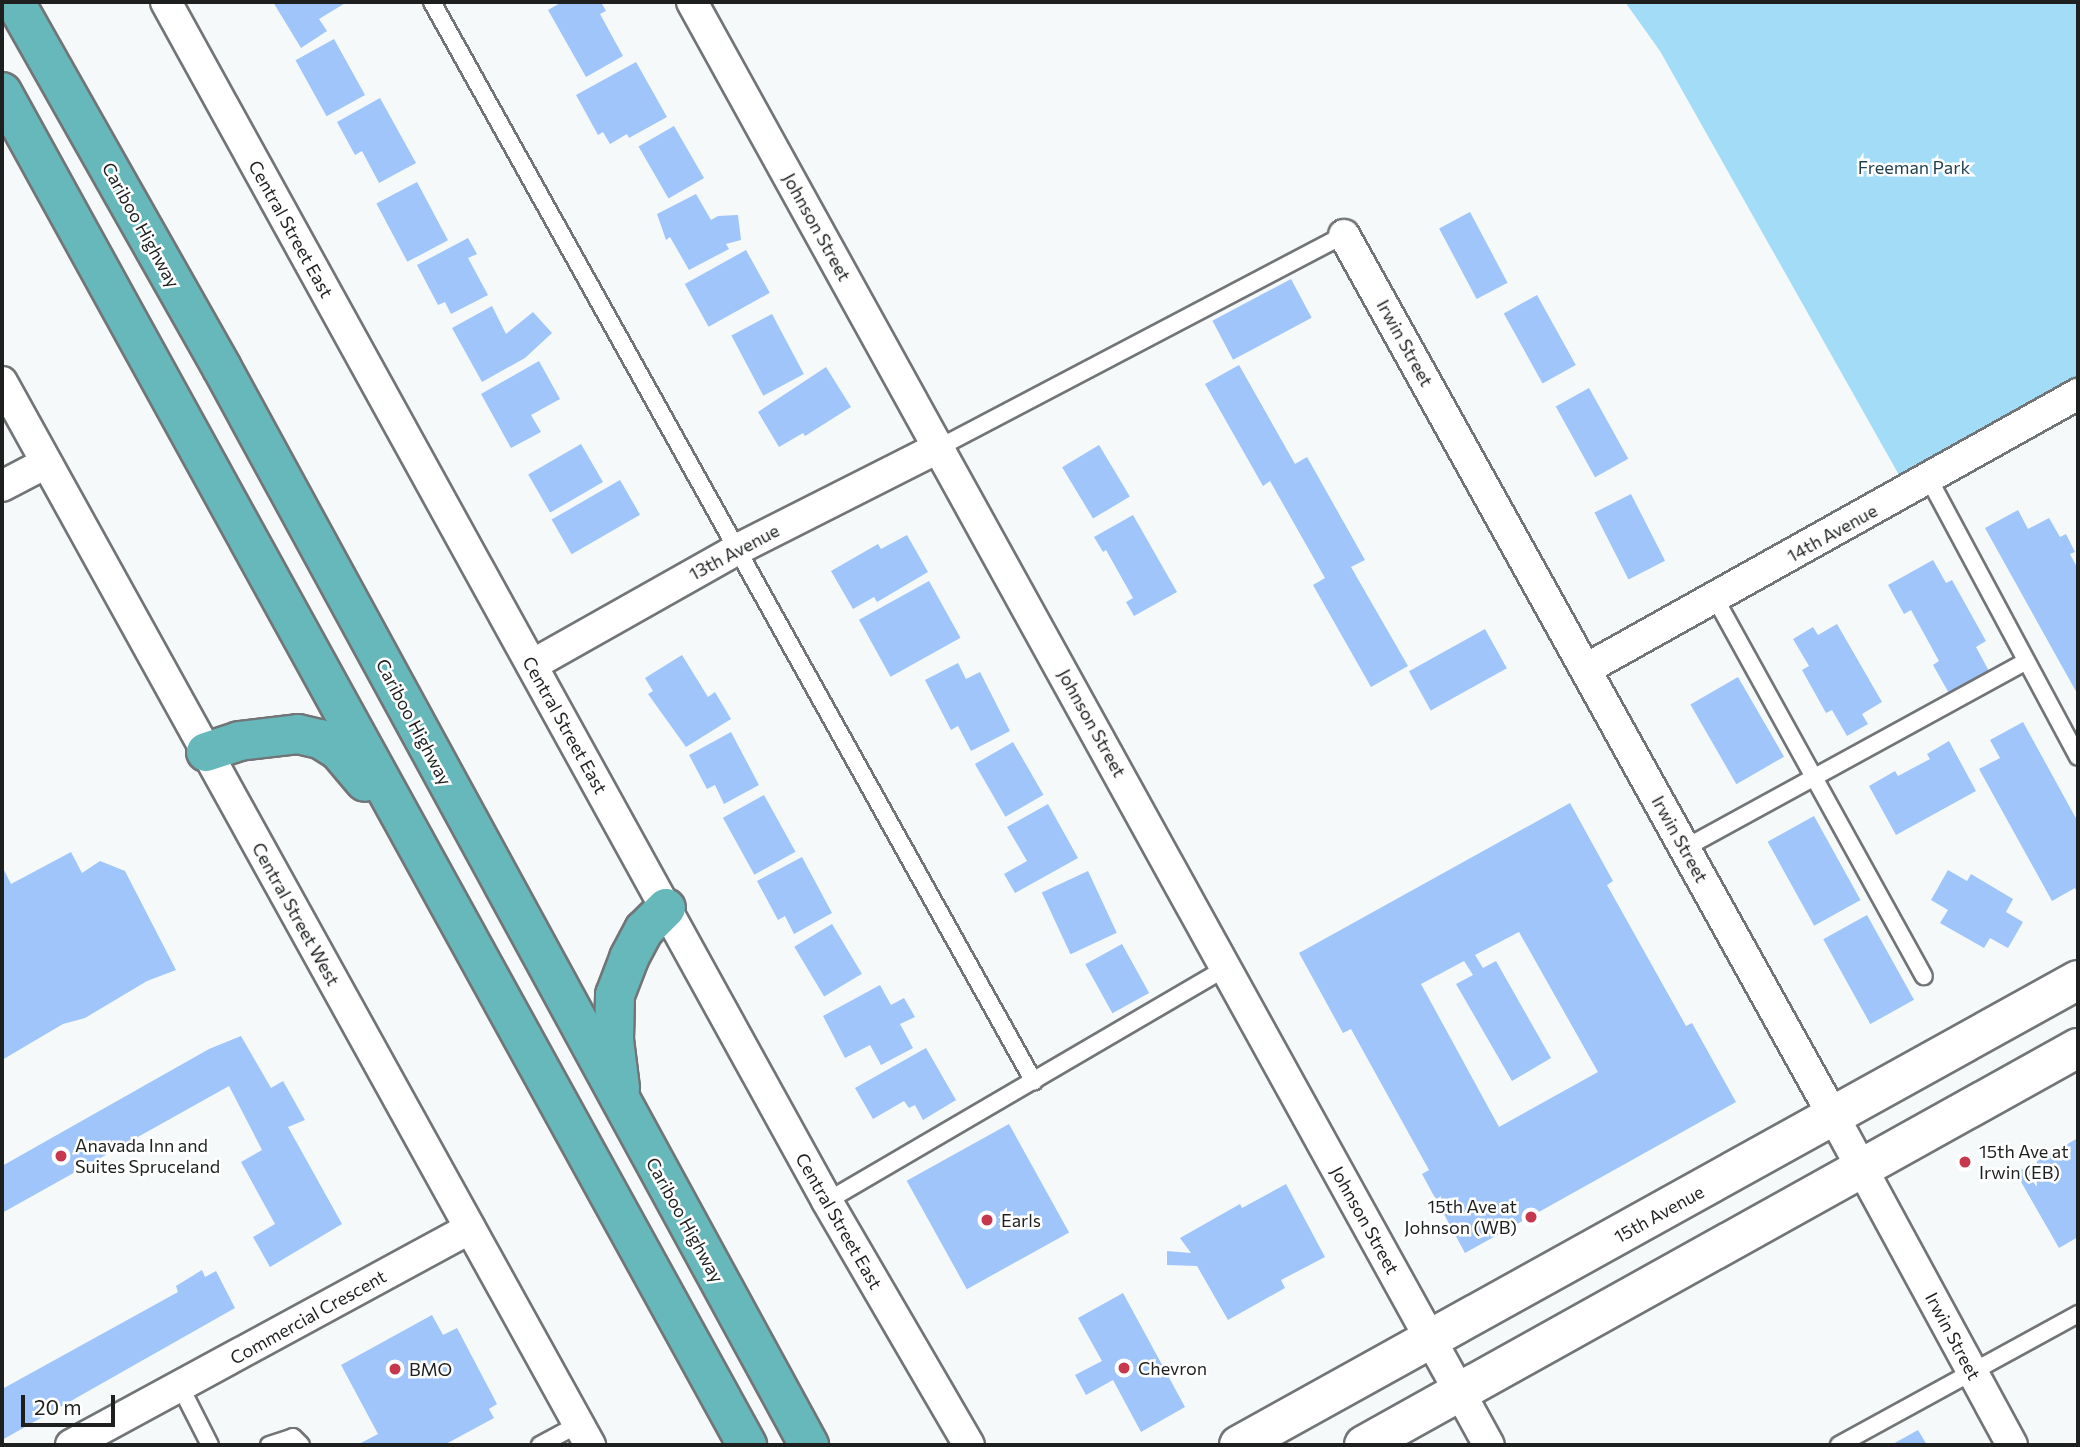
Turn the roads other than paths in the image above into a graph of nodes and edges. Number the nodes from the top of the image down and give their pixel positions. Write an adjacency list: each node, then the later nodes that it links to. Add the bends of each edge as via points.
1 (15, 2): 29 (highway, Cariboo Highway, via 222,368)
2 (166, 2): 16 (street, Central Street East)
3 (432, 2): 13 (lane)
4 (692, 2): 9 (street, Johnson Street)
5 (2, 92): 21 (highway)
6 (1344, 234): 9 (lane); 17 (street, Irwin Street)
7 (2, 382): 10 (street, Central Street West)
8 (2078, 394): 11 (street, 14th Avenue)
9 (940, 447): 13 (street, 13th Avenue); 24 (street, Johnson Street)
10 (46, 463): 12 (street); 18 (street, Central Street West)
11 (1929, 479): 14 (street, 14th Avenue); 15 (lane)
12 (2, 486)
13 (736, 550): 16 (street, 13th Avenue); 28 (lane)
14 (1715, 598): 17 (street, 14th Avenue); 20 (lane)
15 (2026, 661): 19 (lane); 20 (lane)
16 (532, 665): 23 (street, Central Street East)
17 (1586, 670): 22 (street, Irwin Street)
18 (206, 752): 21 (highway, via 239,741 298,734 320,739 339,751); 33 (street, Central Street West)
19 (2078, 757)
20 (1814, 777): 22 (lane); 25 (lane)
21 (407, 830): 45 (highway)
22 (1685, 848): 30 (street, Irwin Street)
23 (666, 908): 29 (highway, via 644,930 615,996 614,1041); 32 (street, Central Street East)
24 (1227, 968): 28 (lane); 35 (street, Johnson Street)
25 (1924, 976)
26 (2078, 981): 30 (main road, 15th Avenue)
27 (2078, 1048): 31 (main road)
28 (1034, 1082): 32 (lane)
29 (623, 1107): 46 (highway, Cariboo Highway)
30 (1834, 1117): 31 (street, Irwin Street); 35 (main road, 15th Avenue)
31 (1861, 1168): 36 (street, Irwin Street); 38 (main road)
32 (827, 1201): 47 (street, Central Street East)
33 (470, 1228): 37 (street, Commercial Crescent); 39 (street, Central Street West)
34 (2078, 1314): 36 (lane)
35 (1431, 1340): 38 (street, Johnson Street); 48 (main road, 15th Avenue)
36 (1973, 1373): 51 (lane); 52 (street, Irwin Street)
37 (180, 1386): 40 (street, Commercial Crescent); 41 (lane)
38 (1459, 1391): 49 (main road); 50 (street, Johnson Street)
39 (584, 1435): 44 (lane)
40 (71, 1445)
41 (210, 1445)
42 (270, 1445): 43 (lane, via 293,1437)
43 (301, 1445)
44 (540, 1445)
45 (747, 1445)
46 (809, 1445)
47 (969, 1445)
48 (1239, 1445)
49 (1364, 1445)
50 (1489, 1445)
51 (1839, 1445)
52 (2012, 1445)

